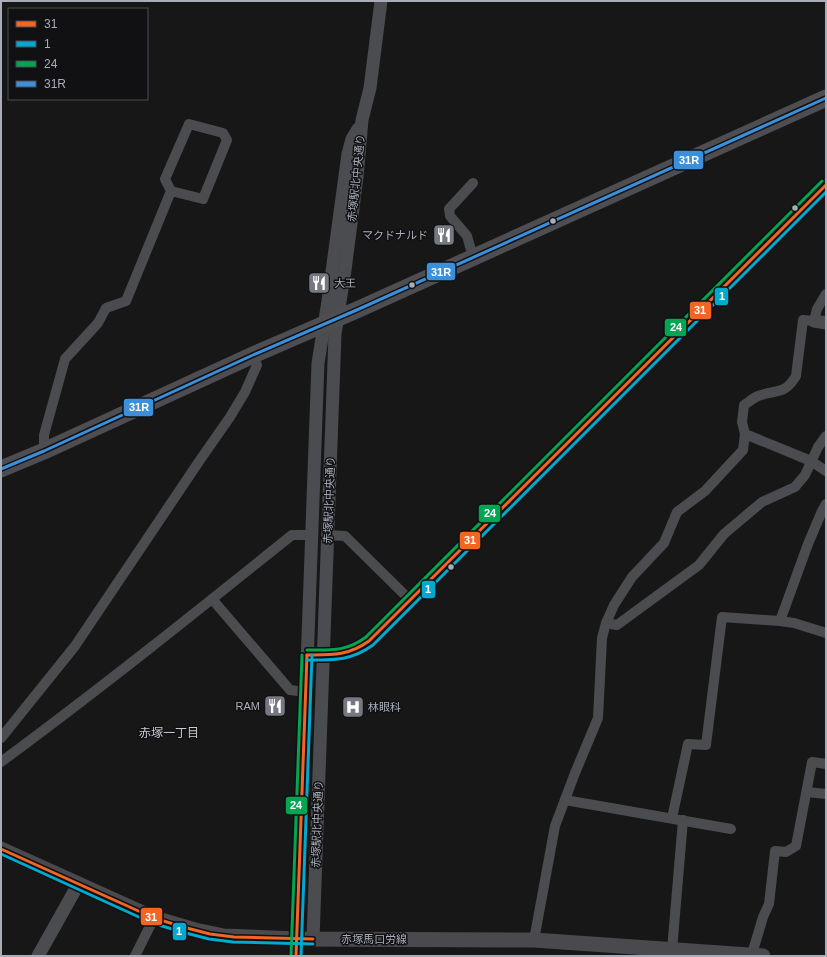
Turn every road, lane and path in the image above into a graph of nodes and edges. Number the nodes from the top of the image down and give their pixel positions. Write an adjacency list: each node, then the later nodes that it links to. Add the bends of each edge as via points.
1 (381, 1): 8 (street, 赤塚駅北中央通り, via 370,88 362,120 352,139 348,154)
2 (826, 98): 6 (highway)
3 (473, 183): 6 (street, via 449,209 450,216 467,236)
4 (826, 184): 23 (street)
5 (171, 191): 5 (street, via 165,179 189,124 223,133 227,140 203,198); 13 (street, via 126,302 106,308 98,323 65,359 44,435)
6 (473, 257): 8 (highway)
7 (826, 294): 9 (street, via 818,309)
8 (331, 321): 10 (highway); 17 (street, 赤塚駅北中央通り, via 318,363); 18 (street, 赤塚駅北中央通り, via 334,350)
9 (820, 322): 11 (street, via 802,320 796,376 791,384 783,390 758,396 744,405 742,422)
10 (253, 355): 13 (highway); 30 (street, via 257,365 230,417 75,646)
11 (745, 434): 14 (street); 25 (street, via 743,450 705,491 678,512 664,543 632,577)
12 (826, 436): 14 (street)
13 (44, 451): 15 (highway)
14 (811, 461): 16 (street); 25 (street, via 805,475 795,487 762,502 724,534 699,565 617,626)
15 (1, 469)
16 (826, 471)
17 (314, 489): 18 (street); 20 (street, 赤塚駅北中央通り)
18 (330, 490): 21 (street, 赤塚駅北中央通り)
19 (826, 504): 24 (street)
20 (312, 535): 22 (street, via 292,535); 27 (street, 赤塚駅北中央通り)
21 (328, 535): 23 (street, via 344,536); 28 (street, 赤塚駅北中央通り)
22 (212, 600): 29 (street, via 290,690); 31 (street, via 71,711)
23 (410, 600): 28 (street, via 360,649 344,655)
24 (780, 621): 26 (street); 36 (street, via 722,617 706,745 688,744)
25 (606, 623): 35 (street, via 602,638 598,718)
26 (826, 633)
27 (307, 655): 28 (street); 29 (street, 赤塚駅北中央通り)
28 (323, 655): 43 (street, 赤塚駅北中央通り)
29 (306, 692): 42 (street, 赤塚駅北中央通り)
30 (1, 738)
31 (1, 762)
32 (826, 764): 33 (street, via 812,762)
33 (807, 792): 34 (street); 46 (street, via 796,846 786,852 775,851 769,904 763,916)
34 (826, 794)
35 (565, 800): 36 (street); 44 (street, via 555,826)
36 (672, 818): 37 (street)
37 (683, 820): 38 (street); 45 (street)
38 (731, 829)
39 (1, 849): 40 (main road, 赤塚馬口労線)
40 (79, 883): 41 (main road, 赤塚馬口労線); 47 (street)
41 (154, 918): 42 (main road, 赤塚馬口労線, via 224,936); 48 (street)
42 (297, 938): 43 (main road, 赤塚馬口労線)
43 (313, 939): 44 (main road, 赤塚馬口労線)
44 (534, 940): 45 (main road, 赤塚馬口労線)
45 (672, 950): 46 (main road, 赤塚馬口労線)
46 (758, 955)
47 (38, 956)
48 (135, 956)

